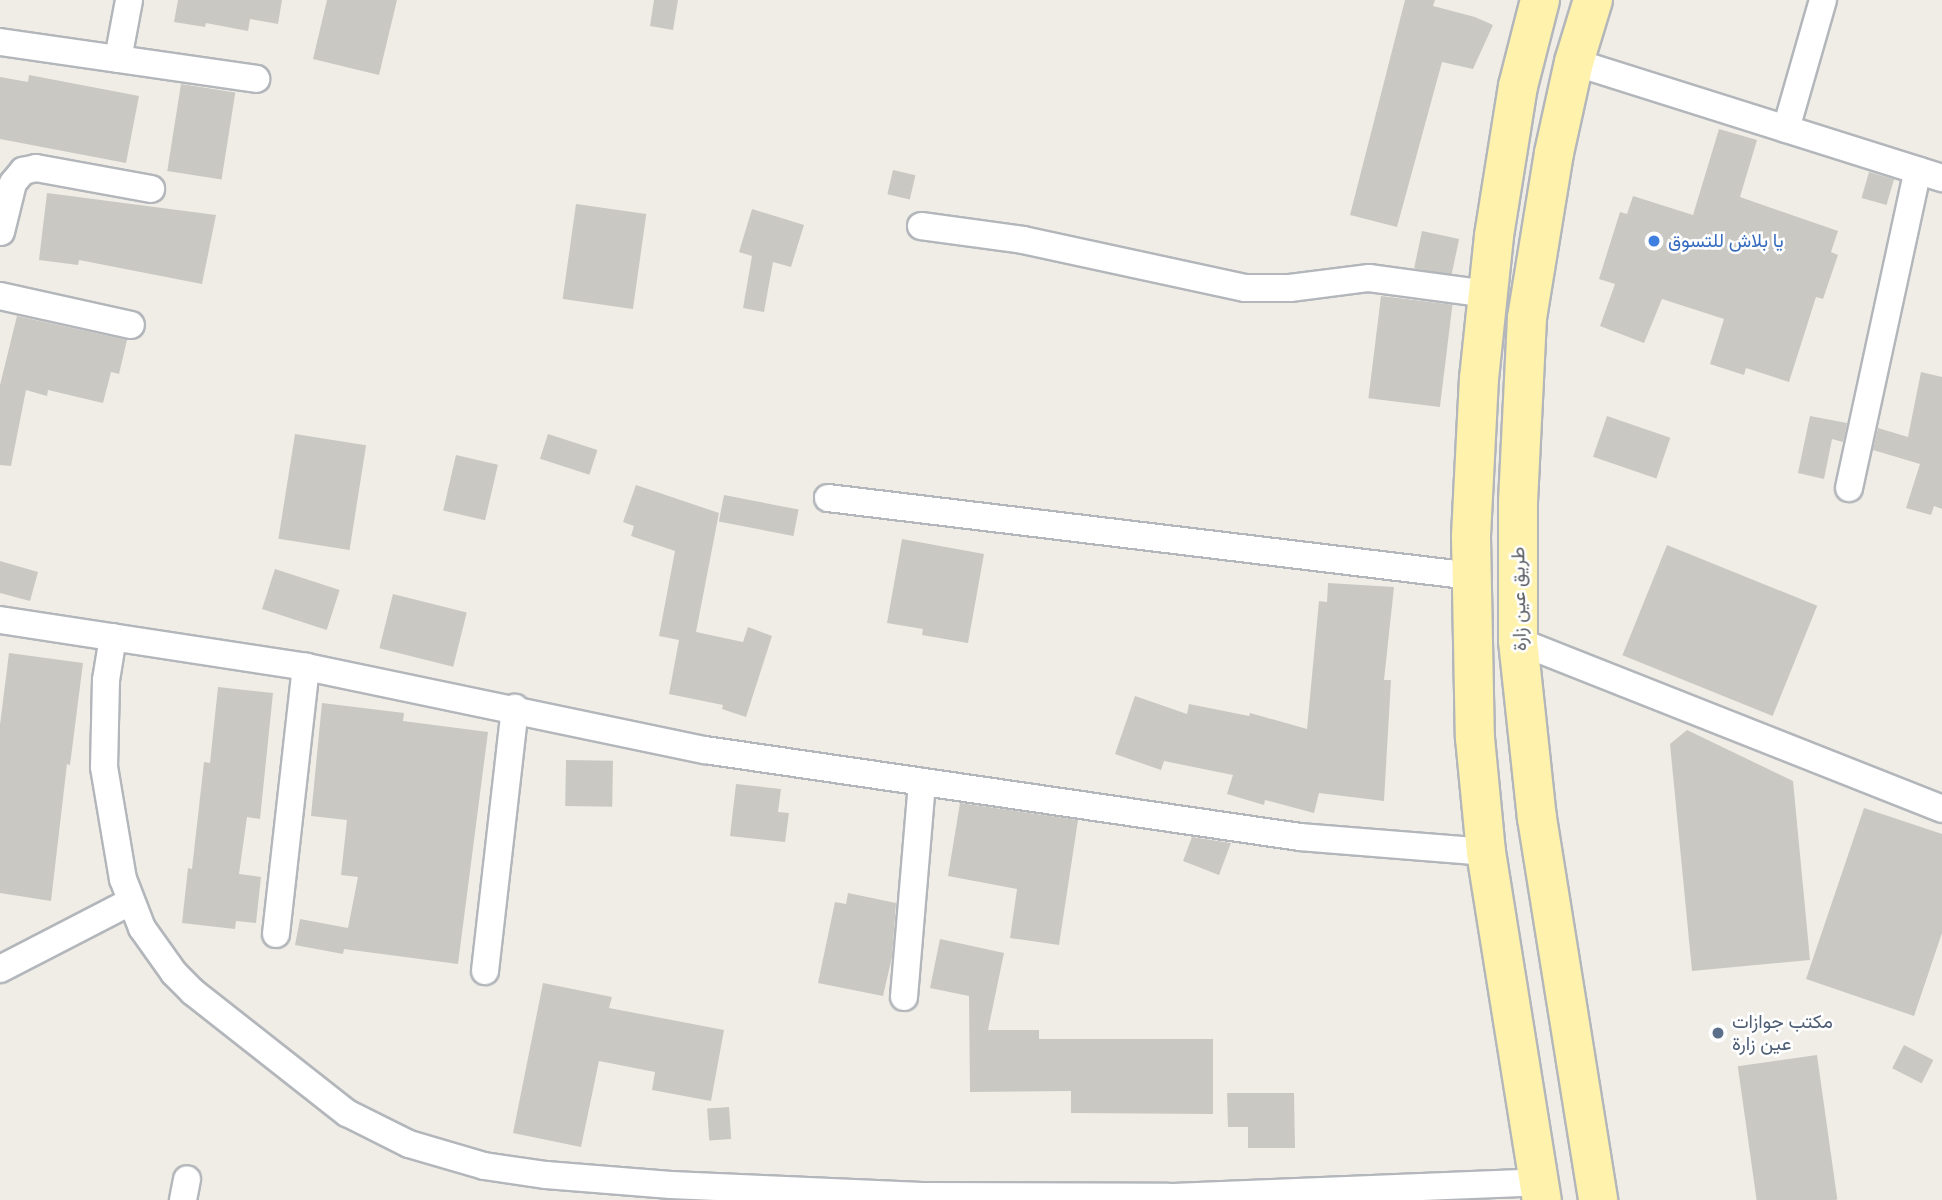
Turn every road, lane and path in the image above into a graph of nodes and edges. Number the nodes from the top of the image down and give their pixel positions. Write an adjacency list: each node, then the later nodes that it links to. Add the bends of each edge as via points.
1 (129, 0): 6 (street)
2 (1540, 0): 14 (main road, via 1518,86)
3 (1593, 0): 7 (main road, طريق عين زارة)
4 (1823, 0): 9 (street)
5 (0, 42): 6 (street)
6 (118, 59): 8 (street)
7 (1574, 62): 9 (street); 22 (main road, طريق عين زارة, via 1527,318)
8 (256, 79)
9 (1786, 129): 10 (street)
10 (1930, 174): 17 (street)
11 (151, 189): 13 (street, via 36,168 23,171 13,183)
12 (921, 226): 14 (street, via 1023,240 1245,288 1290,288 1369,278)
13 (0, 234)
14 (1487, 294): 19 (main road, via 1474,457)
15 (0, 296): 16 (street)
16 (131, 326)
17 (1849, 488)
18 (828, 498): 19 (street)
19 (1472, 576): 27 (main road, via 1475,738)
20 (0, 620): 21 (street)
21 (114, 637): 23 (street); 28 (street, via 106,691 104,767 109,812)
22 (1518, 641): 26 (street); 34 (main road, طريق عين زارة, via 1537,818)
23 (306, 667): 24 (street); 29 (street)
24 (515, 708): 25 (street, via 705,750); 31 (street)
25 (922, 782): 27 (street, via 1300,837); 32 (street)
26 (1942, 808)
27 (1486, 852): 33 (main road)
28 (130, 902): 30 (street); 33 (street, via 173,973 347,1113 410,1144 484,1166 671,1185 936,1197)
29 (276, 934)
30 (0, 969)
31 (485, 971)
32 (904, 997)
33 (1541, 1191)
34 (1598, 1200)

